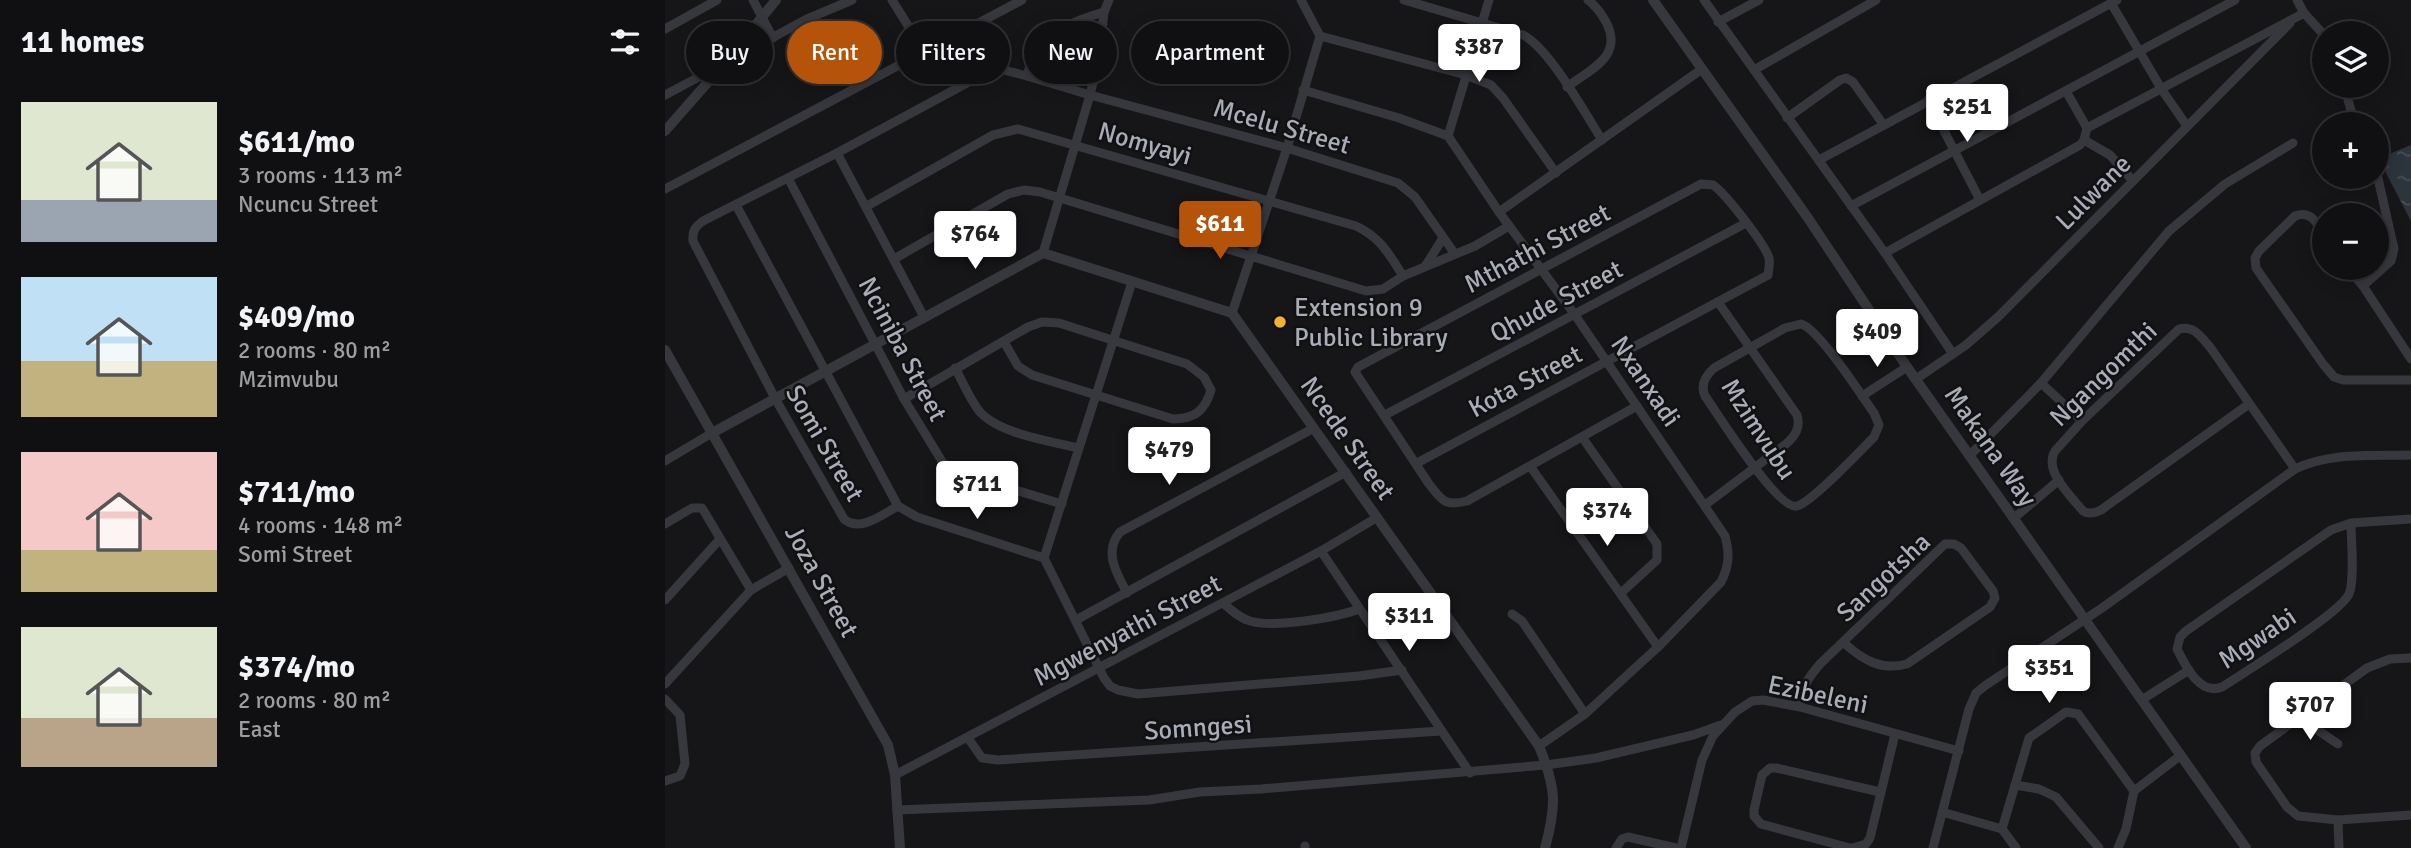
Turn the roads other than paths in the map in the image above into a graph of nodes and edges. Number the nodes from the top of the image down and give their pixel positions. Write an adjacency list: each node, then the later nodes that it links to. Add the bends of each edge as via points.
1 (717, 0): 31 (street)
2 (753, 0): 21 (street)
3 (776, 0): 21 (street)
4 (852, 0): 33 (street)
5 (892, 0): 24 (street)
6 (1022, 0): 25 (street)
7 (1109, 0): 19 (street)
8 (1301, 0): 32 (street)
9 (1404, 0): 29 (street)
10 (1489, 0): 29 (street)
11 (1588, 0): 43 (street, via 1611,33 1611,49)
12 (1653, 0): 36 (street, Makana Way)
13 (1705, 0): 27 (street)
14 (1759, 0): 27 (street)
15 (1876, 0): 37 (street)
16 (2235, 0): 34 (street)
17 (2297, 0): 20 (street)
18 (2114, 1): 34 (street); 49 (street)
19 (1104, 12): 26 (street); 48 (street)
20 (2304, 13): 28 (street); 30 (street)
21 (763, 16): 22 (street); 23 (street)
22 (759, 21)
23 (765, 21)
24 (905, 21)
25 (983, 21)
26 (1080, 21)
27 (1718, 22): 37 (street)
28 (2312, 22)
29 (1482, 23): 39 (street); 43 (street, via 1536,42)
30 (2290, 23): 45 (street); 52 (street, Lulwane)
31 (665, 29)
32 (1320, 36): 39 (street); 44 (street)
33 (773, 38)
34 (2138, 50): 45 (street); 46 (street)
35 (896, 67): 68 (street)
36 (1702, 69): 56 (street); 105 (street, Makana Way)
37 (1754, 70): 50 (street)
38 (1024, 75): 62 (street, Mcelu Street, via 991,70)
39 (1466, 75): 55 (street); 64 (street, via 1496,89)
40 (686, 84): 47 (street)
41 (706, 84): 54 (street)
42 (1054, 84): 48 (street, Mcelu Street)
43 (1567, 87): 56 (street)
44 (1303, 90): 55 (street); 60 (street)
45 (2162, 90): 52 (street); 53 (street)
46 (2066, 91): 53 (street); 61 (street)
47 (665, 95)
48 (1090, 95): 59 (street); 60 (street, Mcelu Street)
49 (1928, 100): 51 (street); 61 (street)
50 (1787, 118): 51 (street, via 1846,78); 63 (street)
51 (1883, 124): 63 (street)
52 (2187, 126): 66 (street, Lulwane)
53 (2087, 128): 57 (street)
54 (665, 131)
55 (1448, 136): 76 (street, Nxanxadi)
56 (1602, 140): 64 (street)
57 (2084, 141): 66 (street, via 2110,155); 72 (street)
58 (2293, 143): 110 (street, via 2225,184 2168,232)
59 (1075, 145): 70 (street); 71 (street, Nomyayi); 74 (street, Nomyayi, via 1018,129 1004,131)
60 (1287, 148): 71 (street); 81 (street, Mcelu Street, via 1403,185)
61 (1954, 151): 72 (street); 75 (street)
62 (837, 153): 65 (street, Mcelu Street); 74 (street)
63 (1819, 160): 75 (street)
64 (1556, 173): 76 (street)
65 (788, 178): 73 (street, Mcelu Street); 99 (street, Nciniba Street)
66 (2133, 181): 102 (street, Lulwane, via 1998,317)
67 (1701, 184): 78 (street, Kota Street, via 1717,188); 88 (street, Mthathi Street)
68 (665, 189)
69 (2380, 189): 92 (street, via 2394,249 2391,261)
70 (1059, 198): 82 (street); 85 (street); 86 (street, via 1031,190 1009,194)
71 (1270, 200): 85 (street); 89 (street, Nomyayi, via 1371,233)
72 (1980, 200): 83 (street)
73 (736, 205): 80 (street, Mcelu Street, via 703,221); 107 (street)
74 (867, 206): 86 (street)
75 (1851, 206): 83 (street)
76 (1499, 212): 79 (street, Nxanxadi)
77 (2312, 217): 109 (street, via 2295,216 2259,251 2256,268 2334,377)
78 (1746, 223): 93 (street, Kota Street, via 1767,253 1768,275); 95 (street, Qhude Street)
79 (1509, 226): 84 (street); 88 (street, Nxanxadi)
80 (692, 235): 114 (street, Somi Street)
81 (1443, 238): 84 (street, Mcelu Street); 87 (street)
82 (1043, 253): 91 (street); 96 (street)
83 (1885, 253): 102 (street)
84 (1455, 254): 87 (street)
85 (1251, 255): 89 (street, via 1355,289 1383,289); 94 (street)
86 (894, 259): 96 (street)
87 (1425, 266): 89 (street)
88 (1542, 269): 95 (street, Nxanxadi); 117 (street, Mthathi Street, via 1358,367 1357,377)
89 (1403, 276)
90 (2358, 280): 92 (street)
91 (1132, 282): 94 (street); 97 (street)
92 (2363, 286): 103 (street)
93 (1718, 302): 100 (street); 104 (street, Kota Street)
94 (1232, 313): 119 (street, Ncede Street)
95 (1575, 315): 104 (street, Nxanxadi); 117 (street, Qhude Street)
96 (924, 317): 99 (street)
97 (1112, 341): 98 (street, via 1042,322); 111 (street); 111 (street, via 1187,364 1204,377 1211,390 1202,410 1183,419)
98 (1004, 342): 106 (street); 111 (street, via 1024,371)
99 (875, 344): 107 (street); 113 (street, Nciniba Street)
100 (1751, 349): 112 (street, Mzimvubu, via 1785,328 1808,326); 128 (street, via 1798,421 1796,434); 128 (street, Mzimvubu, via 1709,372 1703,388)
101 (665, 350): 120 (street, Joza Street)
102 (1953, 354): 108 (street, Lulwane)
103 (2411, 359)
104 (1606, 362): 116 (street, Nxanxadi); 126 (street, Kota Street)
105 (1907, 367): 108 (street, Makana Way); 112 (street)
106 (955, 368): 113 (street); 122 (street, via 987,418)
107 (826, 372): 114 (street); 134 (street)
108 (1916, 379): 123 (street, Makana Way)
109 (2411, 380)
110 (2041, 383): 118 (street); 123 (street)
111 (1095, 395): 122 (street)
112 (1862, 396): 128 (street, Mzimvubu, via 1878,421 1877,434 1804,503 1786,503)
113 (904, 399): 132 (street, Nciniba Street, via 946,466)
114 (775, 400): 120 (street); 134 (street, Somi Street, via 848,523 866,523)
115 (2249, 404): 118 (street, Ngangomthi, via 2198,332 2187,327); 129 (street, Ngangomthi); 131 (street, via 2101,510 2083,511)
116 (1637, 406): 121 (street, Mthathi Street); 133 (street, Nxanxadi)
117 (1385, 415): 126 (street, Mthathi Street)
118 (2082, 421): 131 (street, Ngangomthi, via 2051,456)
119 (1314, 428): 130 (street, Ncede Street); 145 (street, via 1120,532 1113,542 1112,557)
120 (712, 433): 125 (street); 143 (street, Joza Street)
121 (1582, 437): 127 (street, Mthathi Street); 146 (street, via 1657,544 1657,560)
122 (1079, 449): 132 (street)
123 (1970, 455): 136 (street, Makana Way)
124 (2411, 455): 129 (street, via 2328,458)
125 (665, 461)
126 (1417, 463): 127 (street, Mthathi Street, via 1442,500 1452,504 1467,501)
127 (1530, 466): 146 (street)
128 (1755, 468): 133 (street)
129 (2295, 469): 152 (street)
130 (1346, 472): 135 (street, Ncede Street); 145 (street)
131 (2059, 480): 136 (street)
132 (1062, 504): 142 (street)
133 (1705, 505): 154 (street, Nxanxadi, via 1725,536 1727,571)
134 (898, 506): 142 (street, Somi Street, via 917,517)
135 (1376, 518): 141 (street, Mgwenyathi Street); 170 (street, Ncede Street)
136 (2014, 518): 152 (street, Makana Way)
137 (2411, 519): 138 (street)
138 (2351, 523): 158 (street, Mgwabi, via 2331,530 2180,637 2177,649); 158 (street, Mgwabi, via 2351,584 2342,603 2222,687 2205,688)
139 (665, 524): 140 (street, via 698,506)
140 (720, 539): 144 (street); 147 (street)
141 (1321, 551): 148 (street, Mgwenyathi Street); 149 (street)
142 (1044, 558): 151 (street)
143 (789, 568): 144 (street); 175 (street, Joza Street, via 884,736)
144 (751, 590): 159 (street)
145 (1127, 593): 151 (street)
146 (1621, 593): 154 (street)
147 (665, 600)
148 (1223, 603): 149 (street, via 1242,618 1258,622 1335,618); 156 (street, Mgwenyathi Street)
149 (1359, 609): 157 (street)
150 (1512, 614): 163 (street, via 1522,621)
151 (1076, 620): 156 (street)
152 (2085, 620): 161 (street, Makana Way); 171 (street, via 1976,693)
153 (1843, 643): 153 (street, Sangotsha, via 1945,544 1961,548 1993,591 1990,607 1907,664 1882,666 1863,659); 162 (street, Sangotsha, via 1805,682)
154 (1658, 647): 163 (street, Nxanxadi)
155 (2411, 658): 164 (street, via 2381,661)
156 (1099, 669): 157 (street, via 1110,686 1138,694); 168 (street, Mgwenyathi Street)
157 (1402, 670): 166 (street)
158 (2189, 670): 161 (street)
159 (665, 684)
160 (665, 699): 176 (street, via 680,715 685,764 680,776)
161 (2143, 699): 172 (street, Makana Way)
162 (1800, 707): 165 (street, Ezibeleni, via 1752,701); 167 (street, Ezibeleni)
163 (1585, 714): 170 (street, Nxanxadi)
164 (2305, 714): 169 (street); 183 (street, via 2256,749 2255,757 2293,813)
165 (1721, 725): 173 (street, via 1596,758); 188 (street, Ezibeleni, via 1702,760)
166 (1441, 731): 168 (street, Somngesi, via 998,760 982,758); 174 (street)
167 (1895, 734): 171 (street, Ezibeleni); 179 (street)
168 (968, 738): 175 (street, Mgwenyathi Street)
169 (2338, 744)
170 (1539, 746): 173 (street, Ncede Street)
171 (1959, 751): 181 (street)
172 (2181, 755): 178 (street); 194 (street, Makana Way)
173 (1546, 765): 174 (street); 186 (street, Ncede Street, via 1555,809)
174 (1470, 773): 180 (street, via 1200,792 1138,801)
175 (895, 775): 180 (street, Joza Street)
176 (665, 781)
177 (2014, 785): 178 (street, via 2029,738 2072,712); 184 (street); 192 (street, via 2056,797)
178 (2134, 791): 193 (street)
179 (1880, 792): 189 (street, via 1870,838); 189 (street, via 1776,768 1762,775 1756,820)
180 (897, 810): 185 (street, Joza Street)
181 (1942, 812): 184 (street); 190 (street)
182 (2411, 815): 183 (street)
183 (2338, 820): 195 (street)
184 (2002, 829): 191 (street)
185 (900, 848)
186 (1545, 848)
187 (1616, 848): 188 (street, via 1629,837)
188 (1678, 848)
189 (1851, 848)
190 (1933, 848)
191 (2017, 848)
192 (2099, 848)
193 (2118, 848)
194 (2246, 848)
195 (2339, 848)

